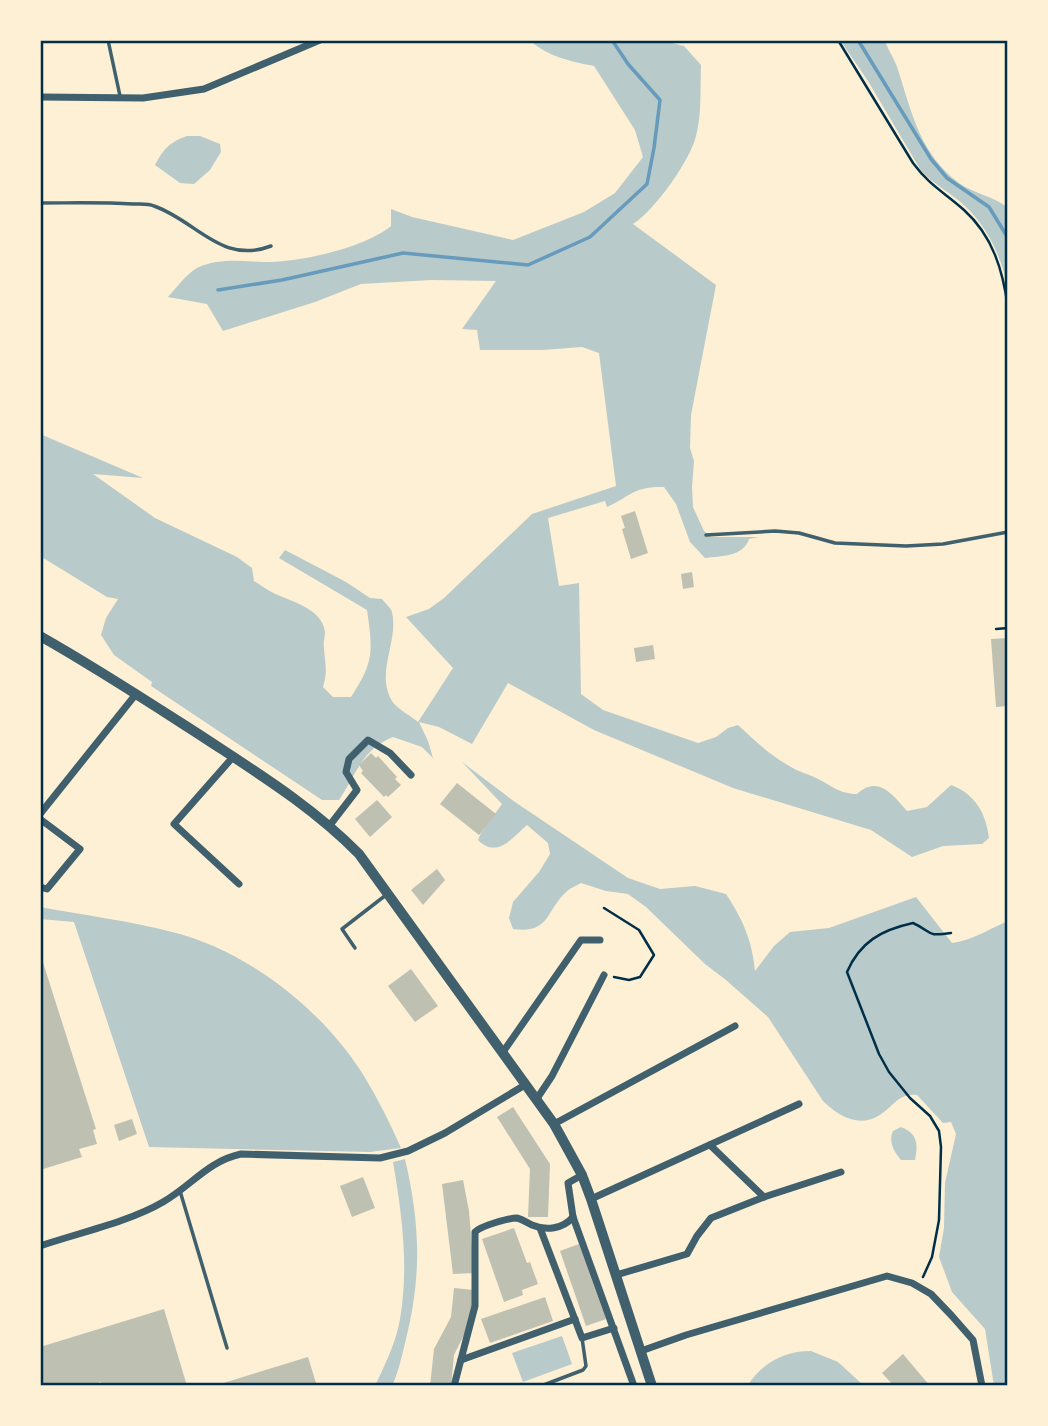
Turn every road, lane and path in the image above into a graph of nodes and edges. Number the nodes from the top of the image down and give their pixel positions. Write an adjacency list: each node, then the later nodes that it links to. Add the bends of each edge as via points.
1 (108, 40): 5 (lane)
2 (320, 40): 5 (street, via 204,89)
3 (838, 40): 8 (path, via 926,181 985,233 1000,264)
4 (40, 97): 5 (street)
5 (120, 98)
6 (40, 203): 7 (lane, via 153,205 209,240 239,251)
7 (271, 246)
8 (1008, 308)
9 (1008, 532): 10 (lane, via 906,546 835,543 775,531)
10 (706, 535)
11 (1008, 628): 12 (path)
12 (996, 629)
13 (40, 636): 14 (street)
14 (136, 694): 15 (street); 17 (street)
15 (233, 757): 18 (street); 19 (street, via 174,824)
16 (411, 775): 18 (street, via 390,752 368,740 349,759 346,772 357,790)
17 (40, 816): 20 (street, via 80,849 47,889)
18 (330, 825): 21 (street)
19 (239, 884)
20 (40, 887)
21 (388, 893): 25 (lane, via 342,929); 28 (street)
22 (604, 908): 26 (path, via 639,930 654,954 640,977)
23 (951, 933): 43 (path, via 936,935 913,923 903,925 859,948 847,972 879,1054 939,1131 937,1240)
24 (600, 940): 28 (street, via 582,940)
25 (355, 948)
26 (604, 975): 30 (street)
27 (735, 1026): 32 (street)
28 (503, 1052): 29 (street)
29 (525, 1085): 30 (street); 36 (street, via 408,1151 380,1158 241,1154 211,1166)
30 (536, 1100): 32 (street)
31 (799, 1104): 33 (street)
32 (554, 1124): 35 (street)
33 (710, 1145): 37 (street); 38 (street)
34 (841, 1172): 37 (street)
35 (582, 1175): 38 (street); 39 (street, via 568,1183)
36 (180, 1191): 41 (street, via 144,1212); 47 (lane)
37 (764, 1197): 42 (street, via 711,1218 687,1254)
38 (591, 1199): 42 (street)
39 (573, 1217): 40 (street, via 560,1226); 45 (street)
40 (540, 1228): 44 (street); 49 (street, via 517,1218 475,1232 475,1306)
41 (40, 1246)
42 (616, 1275): 48 (street)
43 (917, 1286): 48 (street, via 887,1276); 56 (street, via 931,1294 973,1340)
44 (575, 1320): 46 (street); 49 (street)
45 (614, 1328): 46 (street); 54 (street)
46 (582, 1338): 53 (lane, via 583,1370)
47 (228, 1348)
48 (641, 1351): 55 (street)
49 (461, 1360): 50 (street)
50 (454, 1386)
51 (517, 1386): 52 (path)
52 (522, 1386)
53 (541, 1386)
54 (634, 1386)
55 (652, 1386)
56 (982, 1386)

